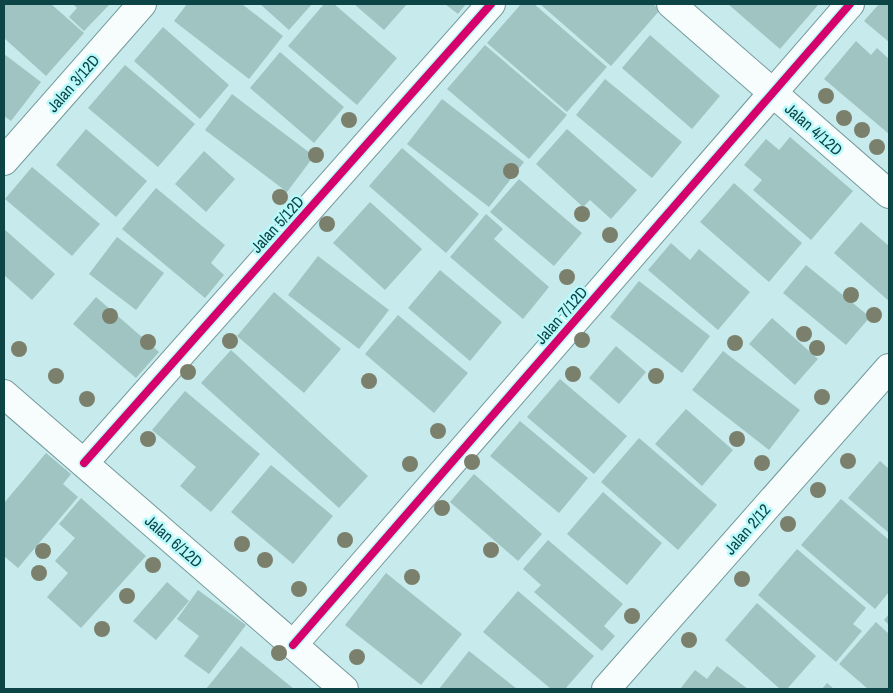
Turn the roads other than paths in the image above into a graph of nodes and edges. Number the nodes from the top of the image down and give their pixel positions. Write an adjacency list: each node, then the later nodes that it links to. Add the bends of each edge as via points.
1 (142, 4): 6 (street, Jalan 3/12D)
2 (490, 4): 10 (street, Jalan 5/12D)
3 (671, 4): 5 (street, Jalan 4/12D)
4 (850, 4): 5 (street, Jalan 7/12D)
5 (773, 92): 7 (street, Jalan 4/12D); 11 (street, Jalan 7/12D)
6 (4, 161)
7 (889, 194)
8 (889, 368): 13 (street, Jalan 2/12)
9 (4, 394): 10 (street, Jalan 6/12D)
10 (84, 463): 11 (street, Jalan 6/12D)
11 (293, 645): 12 (street, Jalan 6/12D)
12 (344, 689)
13 (606, 689)

